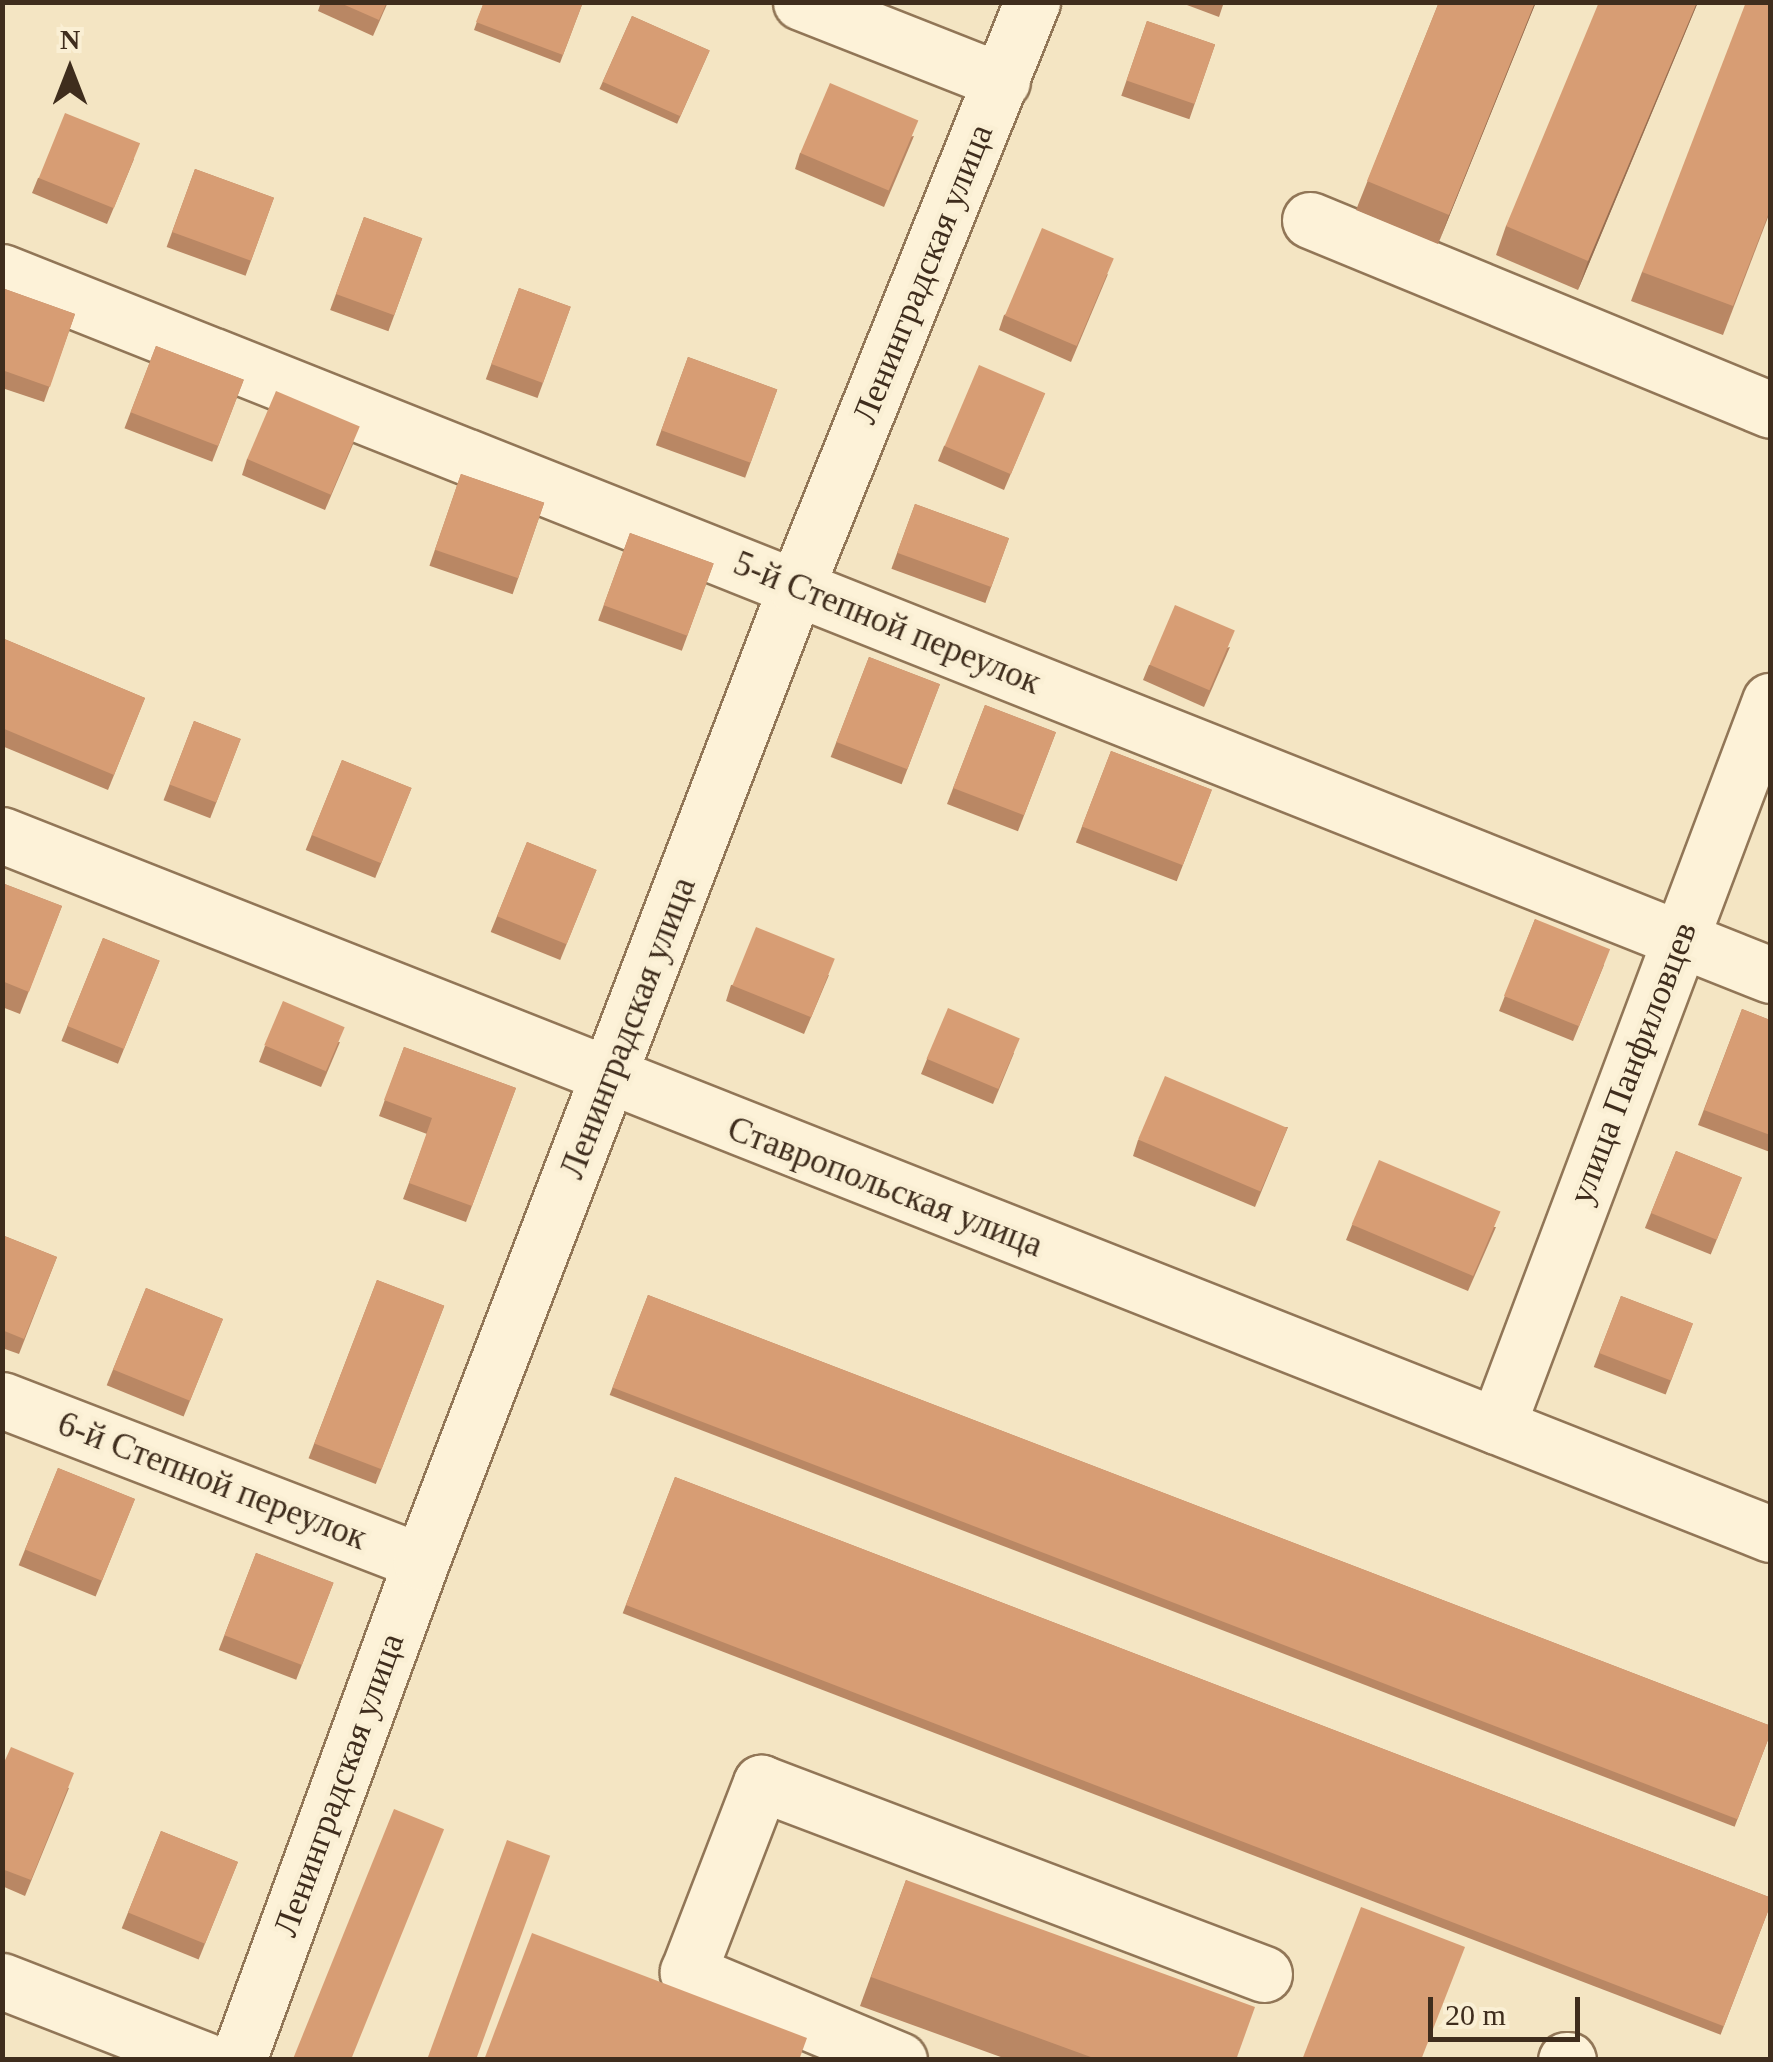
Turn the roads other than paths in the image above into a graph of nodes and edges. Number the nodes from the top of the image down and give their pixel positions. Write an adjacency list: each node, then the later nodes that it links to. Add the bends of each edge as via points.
1 (802, 2): 3 (street)
2 (1032, 2): 3 (street, Ленинградская улица)
3 (1002, 81): 7 (street, Ленинградская улица)
4 (1310, 220): 6 (street)
5 (2, 272): 7 (street, 5-й Степной переулок)
6 (1770, 410)
7 (796, 586): 10 (street, 5-й Степной переулок); 12 (street, Ленинградская улица)
8 (1770, 701): 10 (street, улица Панфиловцев)
9 (2, 835): 12 (street, Ставропольская улица)
10 (1679, 940): 11 (street, 5-й Степной переулок); 14 (street, улица Панфиловцев)
11 (1770, 975)
12 (610, 1080): 14 (street, Ставропольская улица); 16 (street, Ленинградская улица)
13 (2, 1400): 16 (street, 6-й Степной переулок)
14 (1497, 1426): 15 (street, Ставропольская улица)
15 (1770, 1534)
16 (421, 1562): 20 (street, Ленинградская улица)
17 (1264, 1974): 21 (street, via 760,1783 688,1972)
18 (2, 1980): 19 (street)
19 (205, 2060)
20 (238, 2060)
21 (899, 2060)

